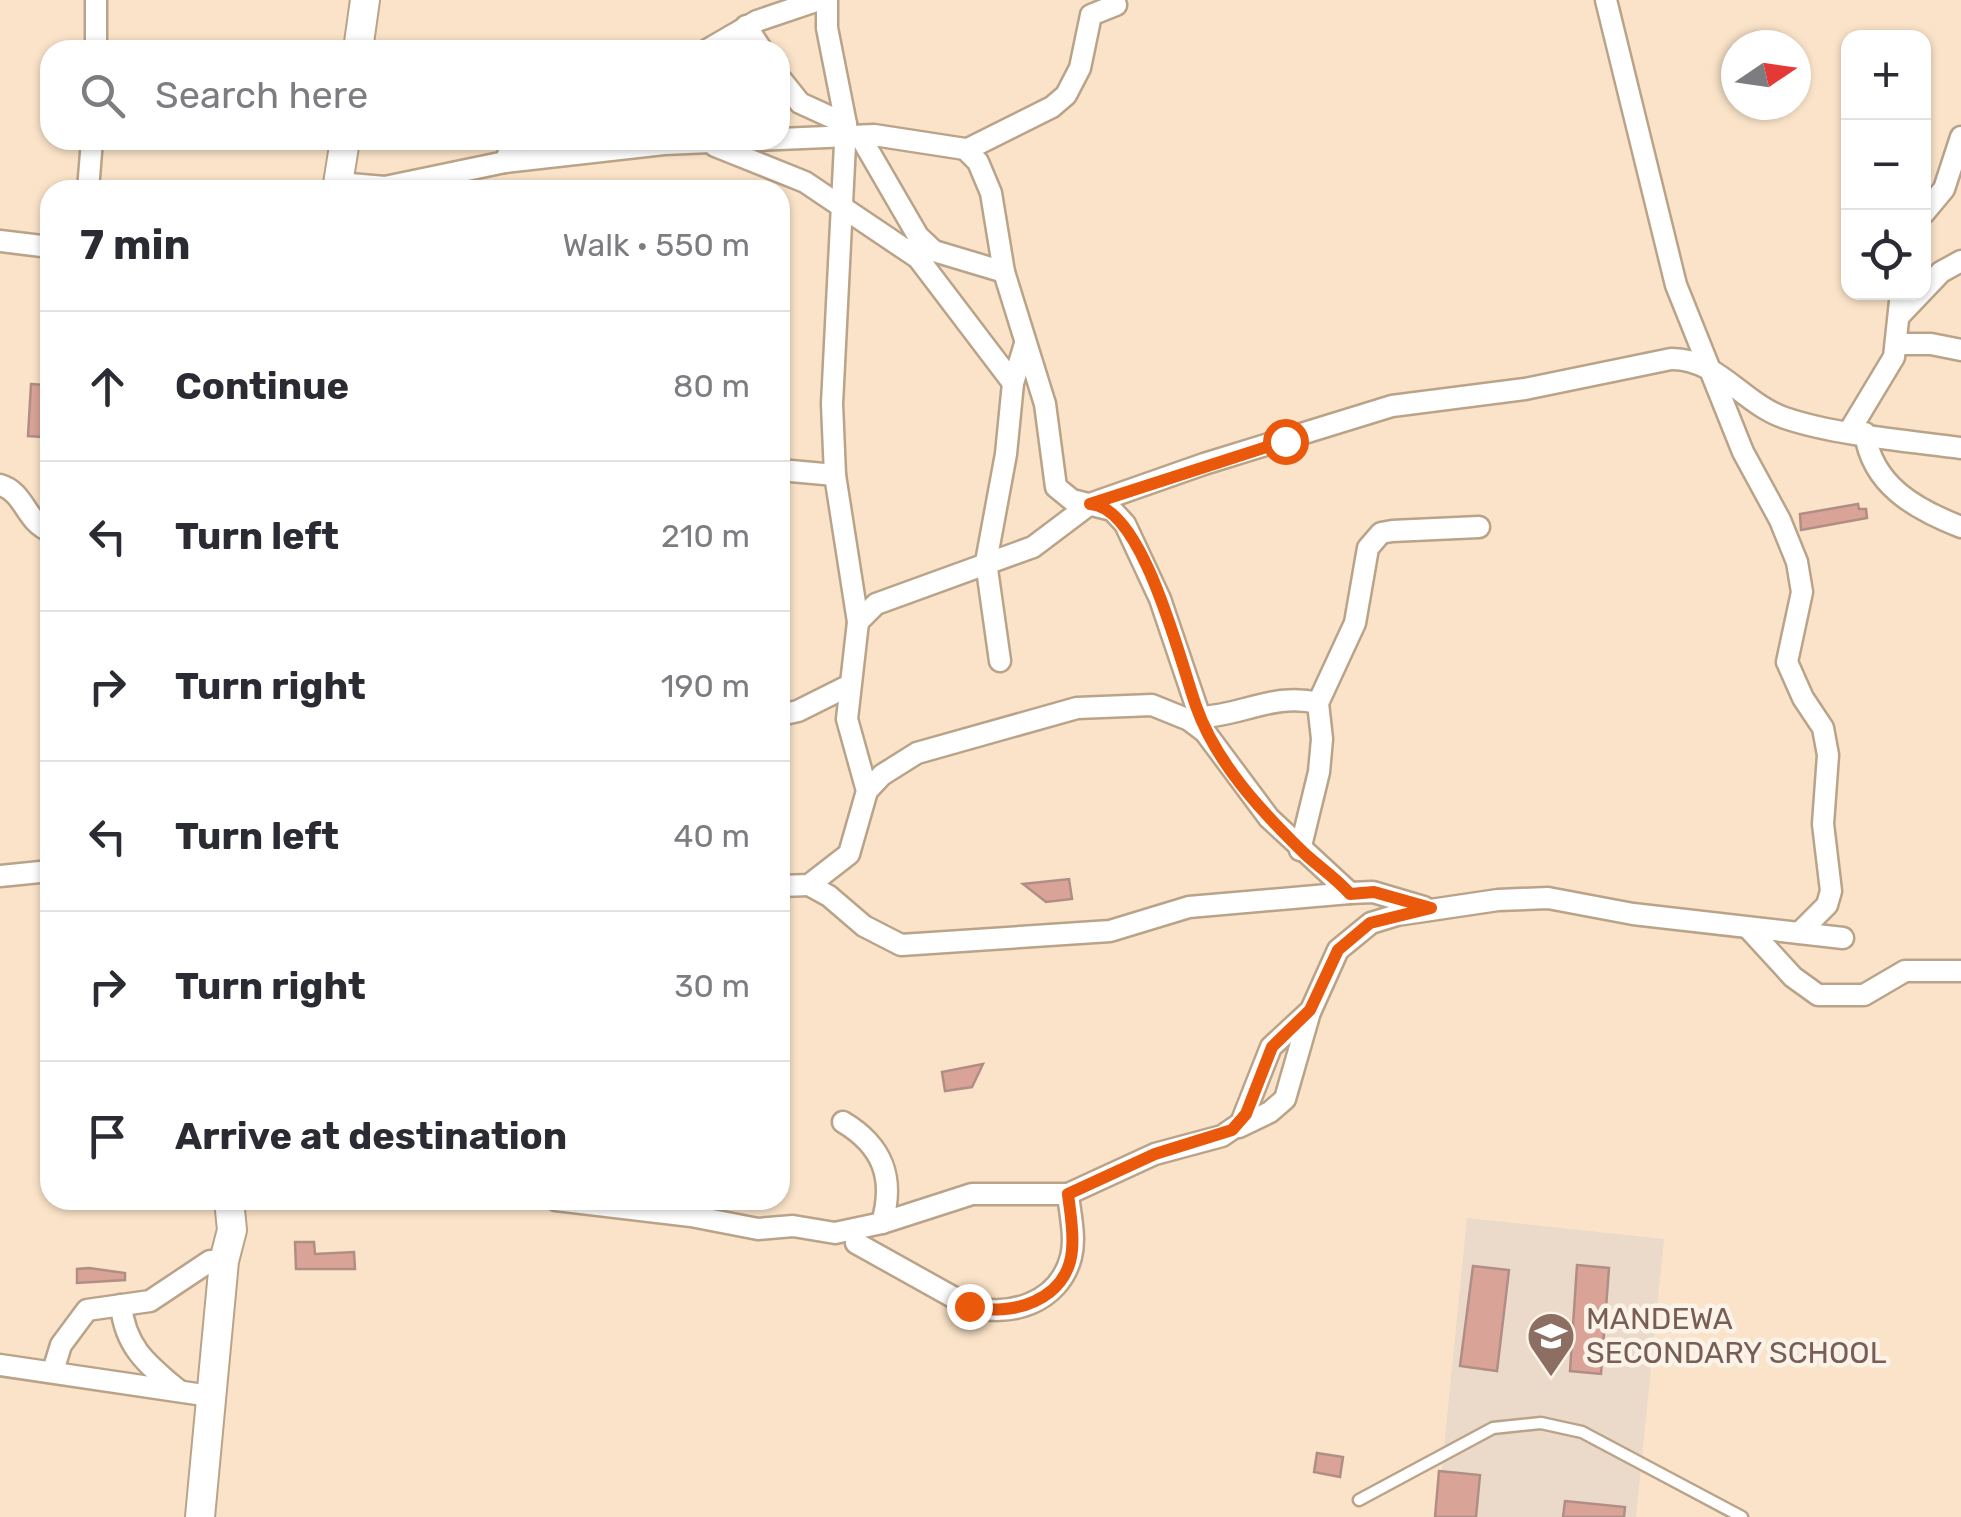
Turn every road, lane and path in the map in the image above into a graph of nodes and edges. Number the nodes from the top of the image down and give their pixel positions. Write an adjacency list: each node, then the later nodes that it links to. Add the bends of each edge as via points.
1 (96, 0): 8 (street)
2 (365, 0): 9 (main road)
3 (819, 0): 7 (street)
4 (827, 0): 13 (street, via 837,90)
5 (1606, 0): 39 (street, via 1654,208)
6 (1116, 6): 21 (street, via 1091,16 1080,68 1058,103)
7 (746, 26): 10 (street); 11 (street)
8 (96, 40)
9 (359, 40)
10 (723, 40)
11 (755, 40)
12 (790, 90): 13 (street)
13 (851, 132): 14 (street); 21 (street); 26 (street); 28 (street)
14 (790, 137)
15 (1961, 137): 27 (street, via 1944,189)
16 (91, 150): 23 (street)
17 (343, 150): 24 (main road)
18 (510, 150): 22 (street)
19 (625, 150): 22 (street)
20 (722, 150): 26 (street, via 780,169)
21 (966, 150): 33 (street, via 991,194)
22 (505, 162): 25 (street)
23 (89, 180)
24 (339, 180)
25 (419, 180)
26 (841, 205): 31 (street); 44 (street)
27 (1926, 210)
28 (906, 219): 31 (street); 33 (street, via 934,251)
29 (0, 241): 30 (street)
30 (40, 246)
31 (918, 258): 40 (street)
32 (1961, 262): 35 (street, via 1941,272)
33 (1004, 272): 36 (street)
34 (1901, 300): 35 (street)
35 (1900, 315): 37 (street)
36 (1025, 344): 40 (street); 46 (street, via 1045,404 1056,487 1062,496)
37 (1896, 344): 38 (street); 41 (street)
38 (1961, 350)
39 (1710, 368): 41 (street, via 1782,418); 46 (street, via 1671,359 1525,389 1392,406); 66 (street, via 1801,579 1786,653 1826,740 1823,824 1832,879 1827,905)
40 (1012, 383): 50 (street)
41 (1858, 432): 42 (street); 49 (street, via 1893,491)
42 (1961, 448)
43 (790, 471): 44 (street)
44 (835, 475): 51 (street)
45 (0, 485): 47 (street, via 12,488)
46 (1090, 504): 50 (street, via 1033,547); 56 (street, via 1112,510 1125,524 1160,599)
47 (40, 527)
48 (1480, 527): 54 (street, via 1392,530 1374,539 1355,623)
49 (1961, 527)
50 (986, 562): 51 (street, via 876,604); 52 (street)
51 (858, 622): 53 (street)
52 (1000, 662)
53 (850, 685): 55 (street); 57 (street, via 847,719)
54 (1318, 702): 56 (street, via 1274,700); 58 (street, via 1319,772)
55 (790, 713)
56 (1202, 724): 57 (street, via 1152,705 1077,708 916,753); 58 (street)
57 (867, 792): 61 (street, via 849,854)
58 (1300, 850): 63 (street)
59 (40, 872): 60 (street)
60 (0, 876)
61 (809, 885): 62 (street); 63 (street, via 901,945 1110,931 1189,908)
62 (790, 886)
63 (1350, 894): 64 (street, via 1374,892)
64 (1431, 908): 65 (street, via 1548,898); 69 (street, via 1356,932 1338,950)
65 (1749, 929): 66 (street); 68 (street, via 1818,995 1864,995 1905,971)
66 (1798, 933): 67 (street)
67 (1843, 938)
68 (1961, 972)
69 (1310, 1010): 71 (street, via 1272,1047 1246,1114); 71 (street, via 1286,1098)
70 (843, 1122): 75 (street, via 872,1142 882,1160 889,1196)
71 (1232, 1130): 72 (street, via 1155,1154)
72 (1068, 1194): 75 (street, via 972,1194); 76 (street, via 1070,1261 1060,1280 1026,1306 969,1306)
73 (233, 1210): 77 (main road)
74 (642, 1210): 75 (street, via 758,1230 835,1232)
75 (882, 1224)
76 (856, 1242)
77 (224, 1261): 78 (street, via 210,1261 150,1300); 82 (main road)
78 (121, 1304): 80 (street, via 87,1310 61,1345); 81 (street, via 134,1351)
79 (0, 1365): 80 (street)
80 (54, 1372): 81 (street)
81 (180, 1392): 82 (street)
82 (210, 1396): 84 (main road)
83 (1359, 1500): 85 (lane, via 1493,1428 1542,1424 1582,1432)
84 (200, 1517)
85 (1742, 1517)

